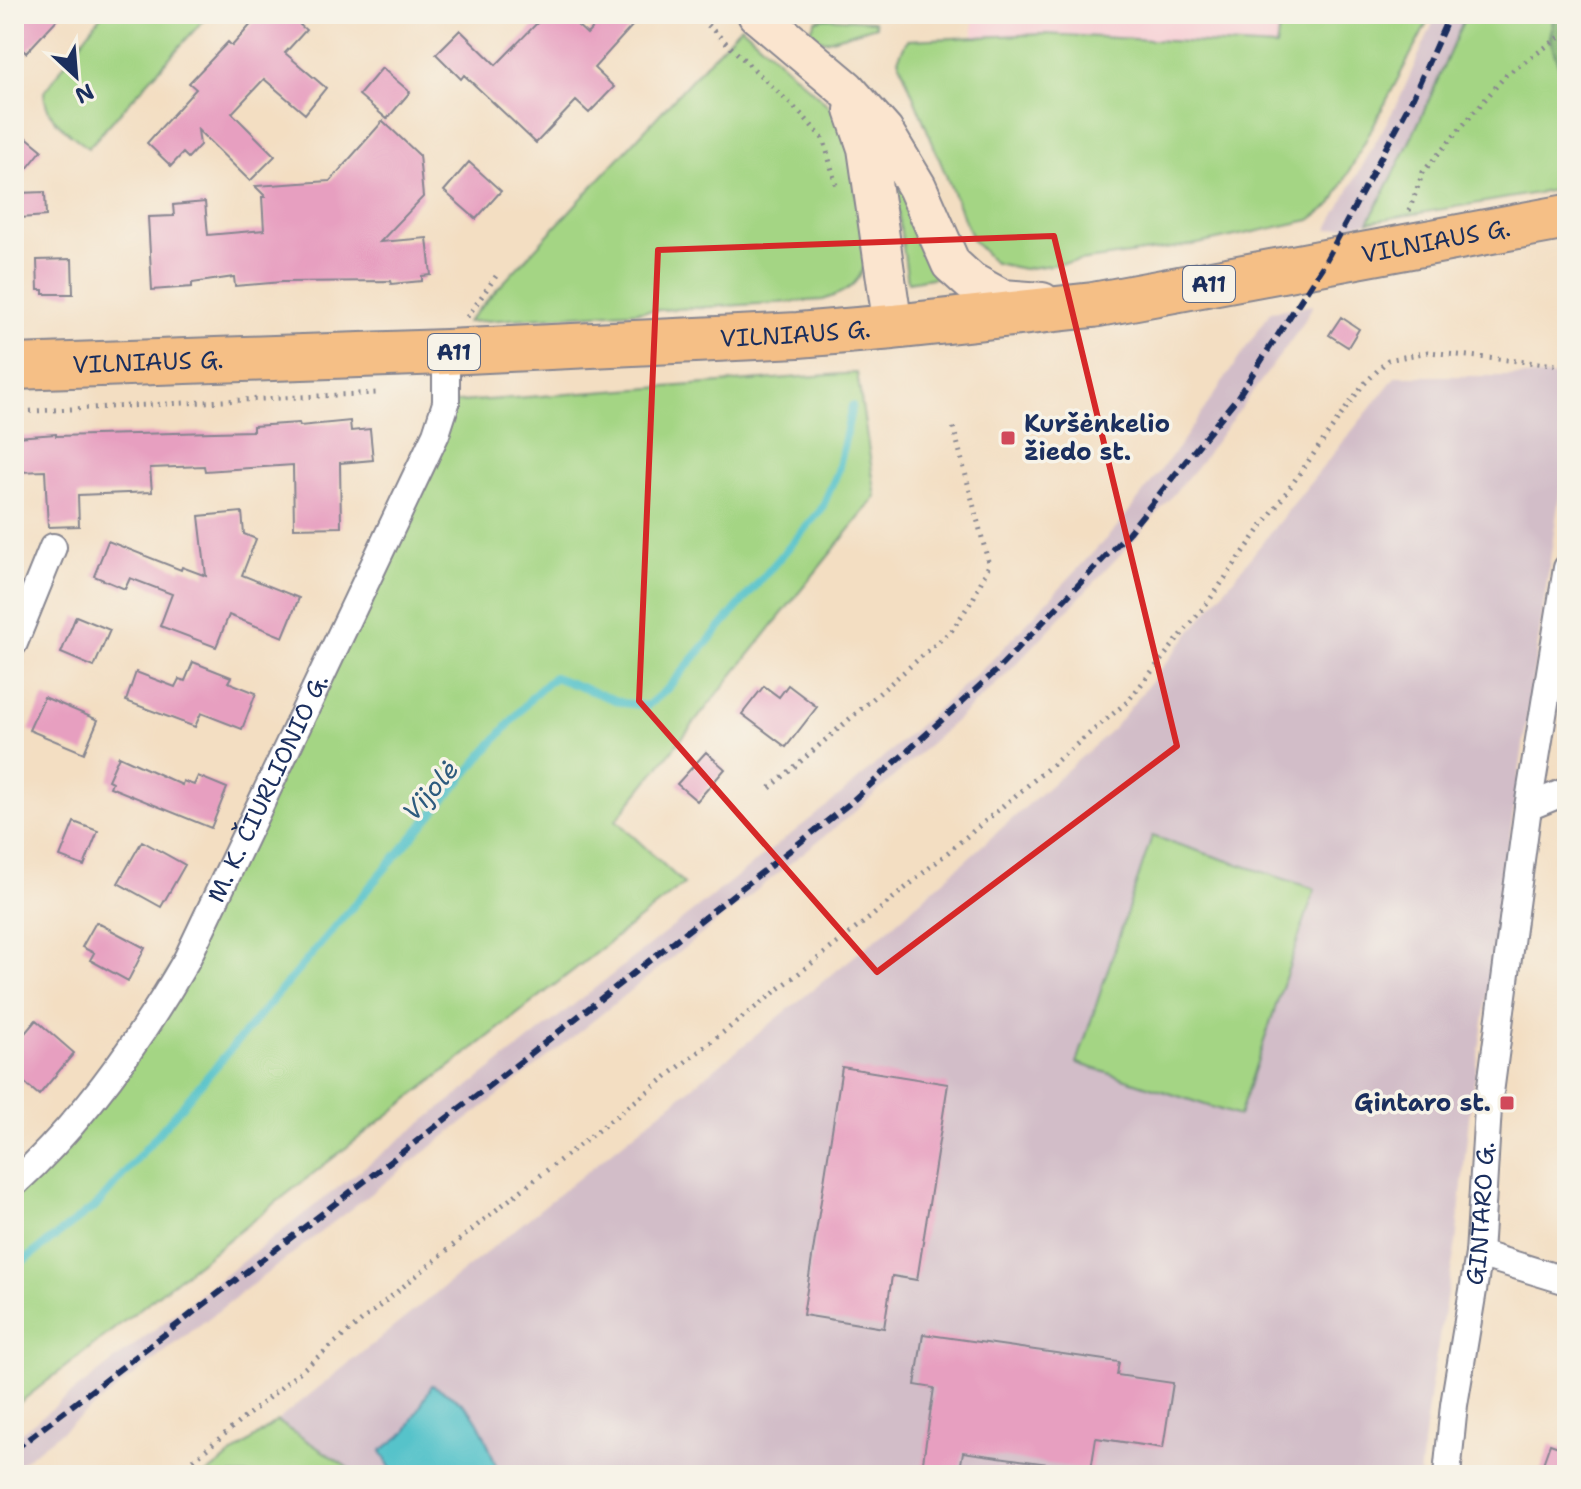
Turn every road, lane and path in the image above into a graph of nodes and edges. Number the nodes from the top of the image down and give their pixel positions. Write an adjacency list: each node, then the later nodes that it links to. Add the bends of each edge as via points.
1 (696, 14): 5 (path, via 824,140)
2 (757, 14): 4 (main road)
3 (1567, 32): 7 (path, via 1506,75 1423,172)
4 (846, 89): 9 (main road, via 884,132 917,187 951,264 971,282 1002,299); 10 (main road, via 867,148)
5 (840, 203)
6 (1567, 217): 7 (highway, VILNIAUS G. / A11)
7 (1395, 250): 9 (highway, VILNIAUS G. / A11)
8 (499, 272): 11 (path)
9 (1093, 305): 10 (highway, VILNIAUS G. / A11)
10 (893, 327): 11 (highway, VILNIAUS G. / A11)
11 (446, 352): 13 (highway, VILNIAUS G. / A11); 21 (street, M. K. ČIURLIONIO G., via 446,403 436,434 187,959 125,1060)
12 (1567, 366): 24 (path, via 1428,352 1388,360 1362,386 1208,602 1127,702 872,916 491,1214)
13 (14, 367)
14 (952, 422): 18 (path, via 989,565 973,599 952,630)
15 (53, 547): 17 (street)
16 (1567, 568): 20 (street, GINTARO G.)
17 (14, 643)
18 (770, 788)
19 (1567, 791): 20 (street)
20 (1528, 807): 22 (street, GINTARO G., via 1488,1108)
21 (14, 1184)
22 (1479, 1254): 23 (street); 25 (street, GINTARO G.)
23 (1567, 1281)
24 (175, 1475)
25 (1447, 1475)

